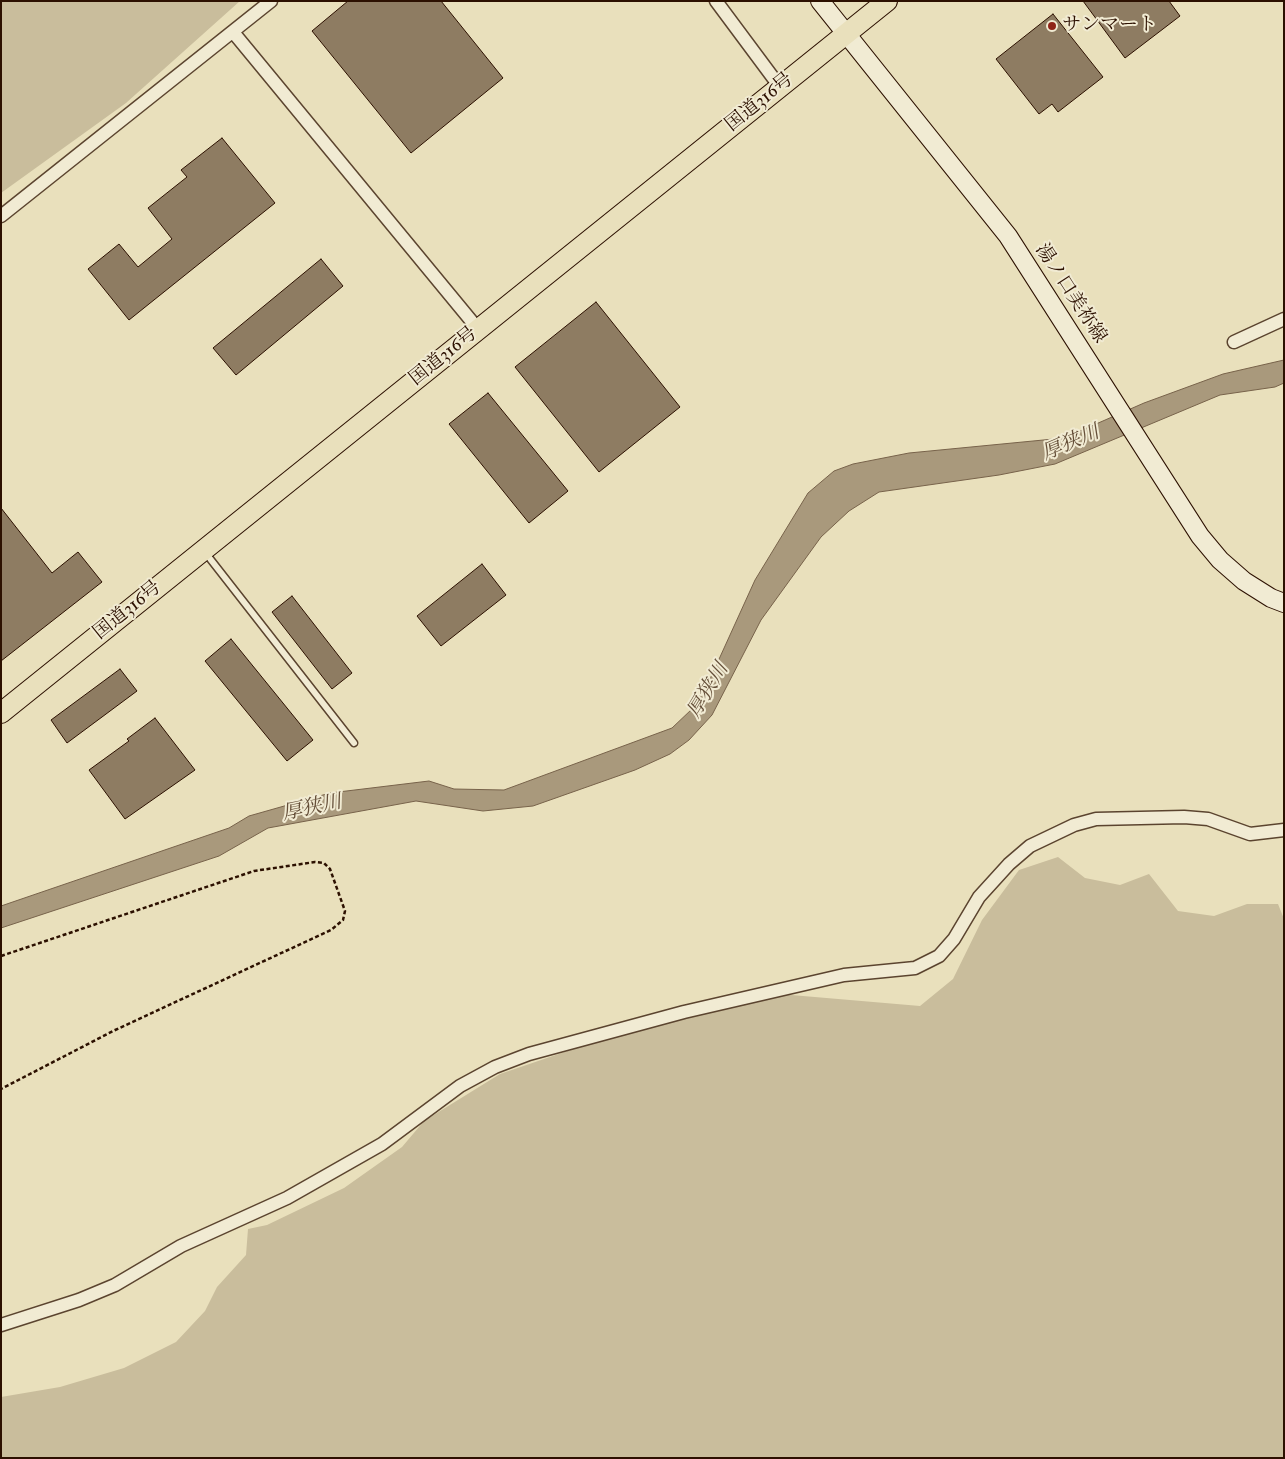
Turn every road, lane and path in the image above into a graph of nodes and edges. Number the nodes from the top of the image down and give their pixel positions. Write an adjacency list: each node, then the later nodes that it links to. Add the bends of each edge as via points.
1 (271, 1): 5 (street)
2 (716, 1): 7 (street)
3 (820, 1): 6 (main road, 湯ノ口美祢線)
4 (887, 1): 6 (highway, 国道316号)
5 (233, 32): 8 (street); 10 (street)
6 (846, 34): 7 (highway, 国道316号); 13 (main road, 湯ノ口美祢線, via 1008,236 1200,536 1244,581)
7 (780, 87): 10 (highway, 国道316号)
8 (1, 216)
9 (1284, 319): 11 (street)
10 (478, 329): 12 (highway, 国道316号)
11 (1234, 342)
12 (204, 550): 14 (highway, 国道316号); 15 (lane)
13 (1284, 603)
14 (1, 713)
15 (354, 744)
16 (1284, 830): 19 (street, via 1250,834 1208,819 1184,817 1096,819 1074,825 1030,846 1016,858 978,897 954,939 939,956 915,968 844,975 684,1012 495,1067 460,1086 382,1144 287,1198 180,1246 115,1285 80,1300)
17 (1, 956): 18 (path, via 254,871 315,862 324,863 330,869 345,911 343,920 331,930 113,1032)
18 (1, 1089)
19 (1, 1325)

